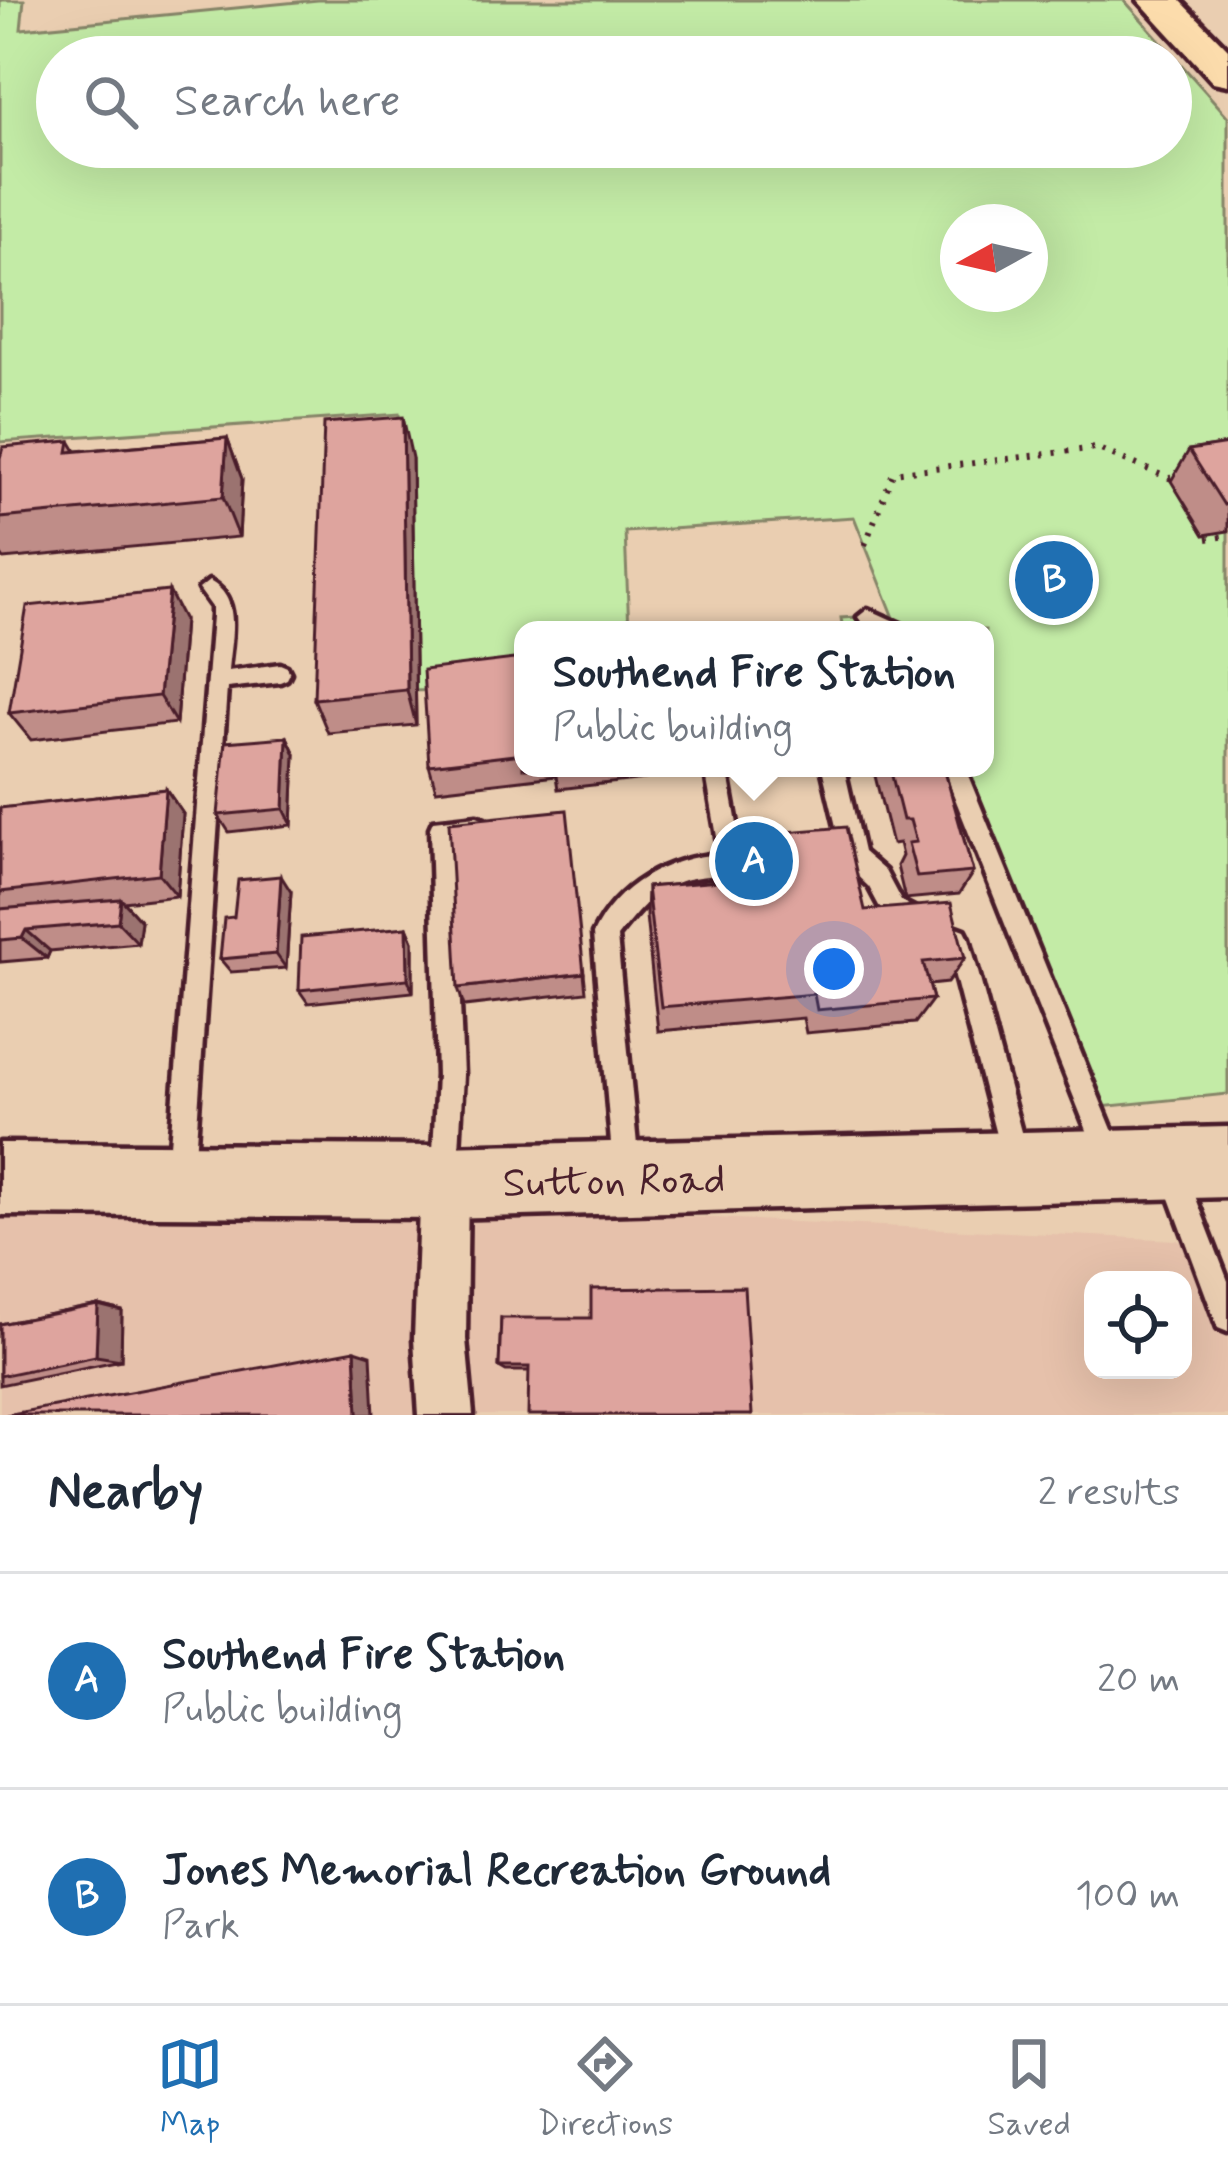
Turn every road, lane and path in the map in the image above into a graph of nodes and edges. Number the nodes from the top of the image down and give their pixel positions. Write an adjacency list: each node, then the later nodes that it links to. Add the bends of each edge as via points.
1 (1158, 0): 3 (main road)
2 (1174, 0): 3 (street)
3 (1223, 68)
4 (1133, 463): 5 (path); 6 (path, via 1169,478); 9 (path, via 1096,448 893,473)
5 (1138, 472)
6 (1189, 475)
7 (1228, 536): 8 (path)
8 (1207, 539)
9 (865, 545)
10 (209, 590): 14 (lane, via 222,605)
11 (868, 617): 12 (lane)
12 (876, 621)
13 (280, 674): 14 (lane)
14 (218, 681): 21 (lane)
15 (718, 777): 23 (lane, via 733,863 684,866 642,888 605,934)
16 (835, 777): 20 (lane, via 854,857 893,909 907,919 951,918)
17 (959, 777): 19 (lane)
18 (510, 824): 24 (lane, via 442,829 450,1075)
19 (1171, 1164): 20 (street, Sutton Road); 25 (lane)
20 (1018, 1169): 23 (street, Sutton Road)
21 (180, 1178): 22 (street, Sutton Road); 24 (street, Sutton Road)
22 (0, 1179)
23 (627, 1179): 24 (street, Sutton Road)
24 (444, 1183): 26 (street)
25 (1228, 1318)
26 (446, 1415)

